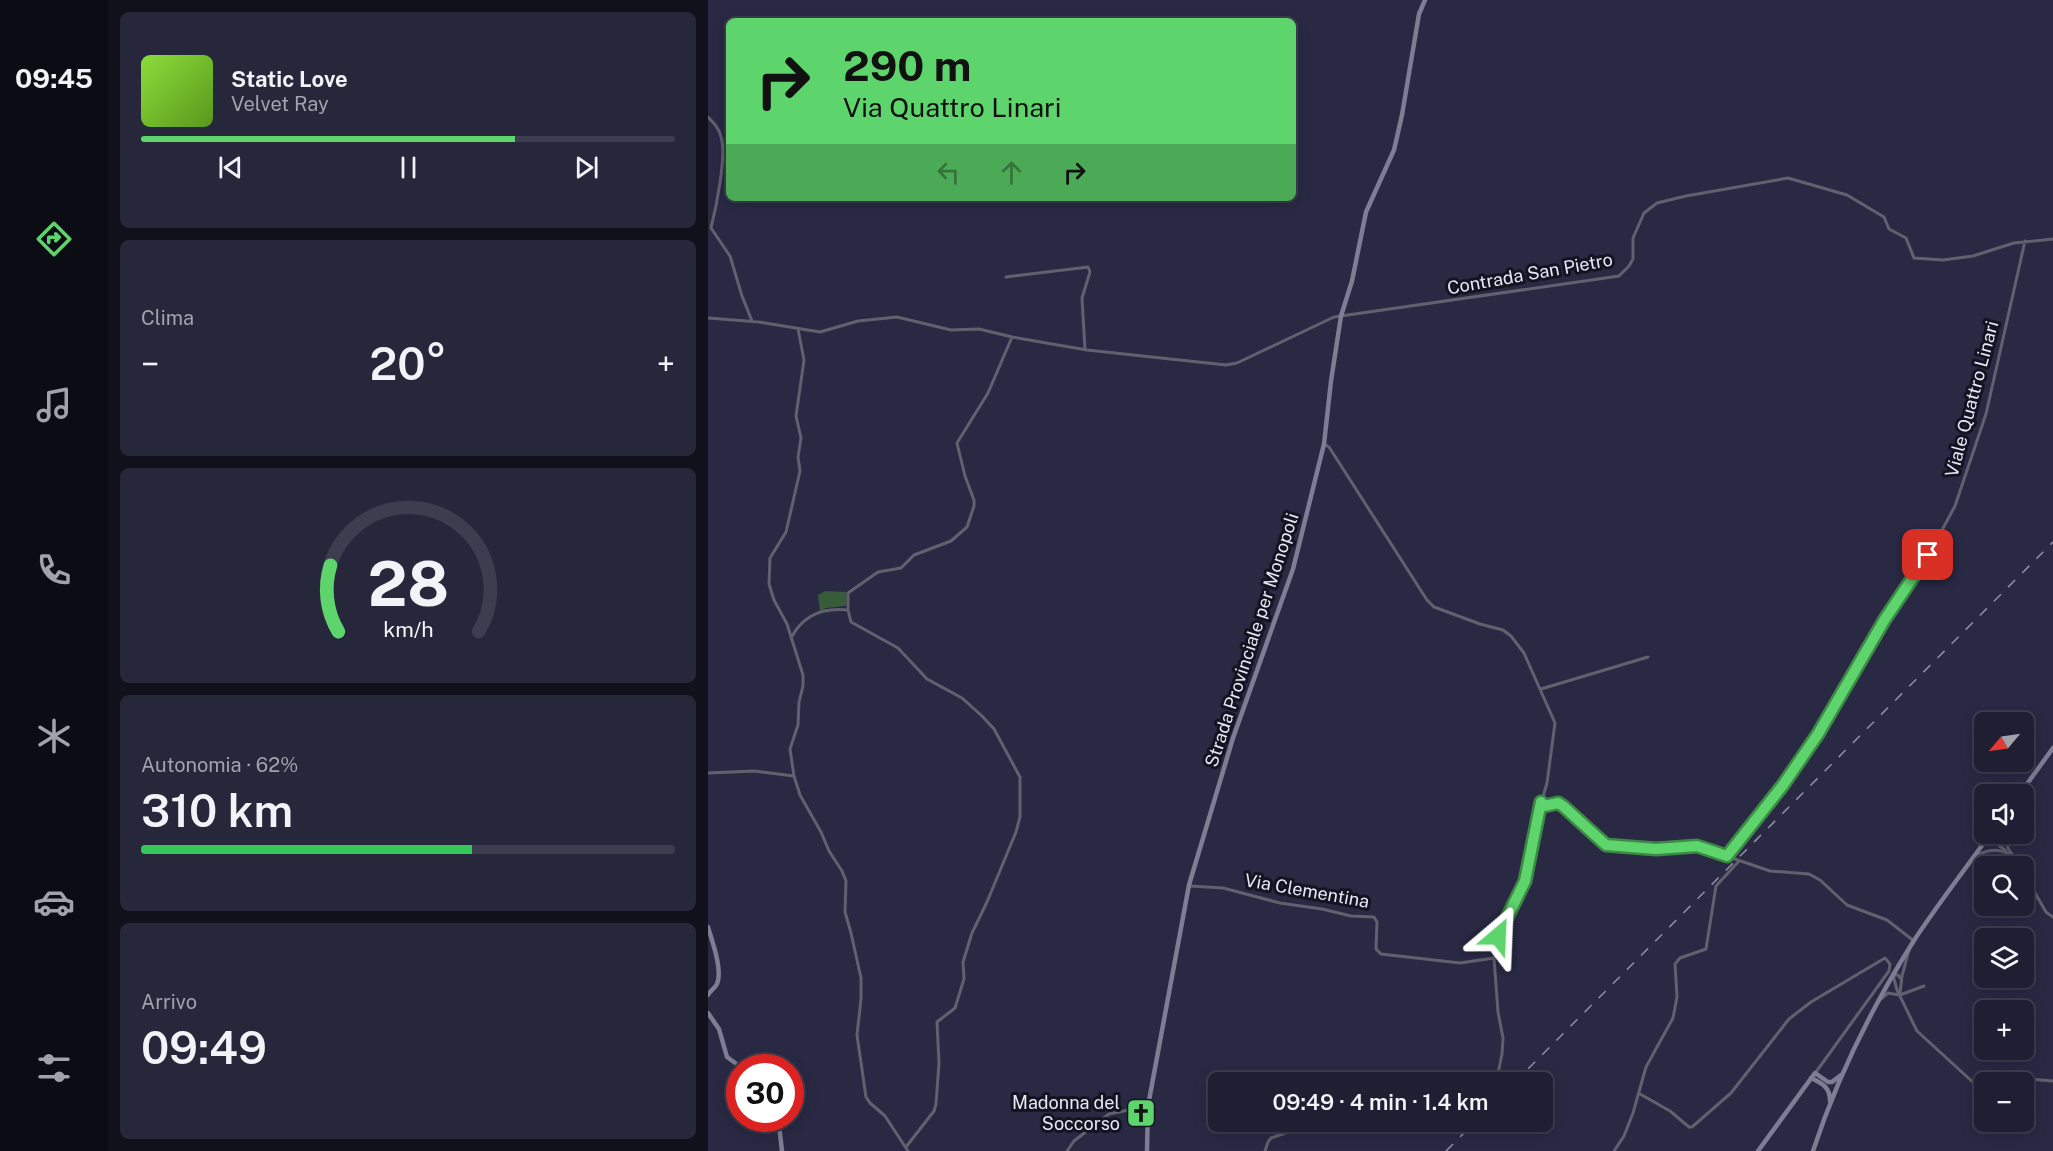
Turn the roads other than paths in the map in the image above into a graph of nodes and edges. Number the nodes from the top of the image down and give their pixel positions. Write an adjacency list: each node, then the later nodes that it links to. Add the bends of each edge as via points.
1 (1425, 0): 6 (street, Strada Provinciale per Monopoli, via 1419,14 1394,150 1366,212)
2 (708, 117): 8 (street, via 719,129 723,142 711,228 732,259)
3 (2053, 239): 4 (street, Contrada San Pietro)
4 (2025, 241): 6 (street, Contrada San Pietro, via 1973,256 1914,258 1906,238 1889,229 1884,217 1847,195 1788,178 1657,203 1644,213 1633,238 1633,259 1615,277); 26 (street, Viale Quattro Linari, via 1986,414 1955,506 1821,729)
5 (1006, 278): 11 (street, via 1088,267 1082,298)
6 (1341, 316): 11 (street, Contrada San Pietro, via 1226,365); 12 (street, Strada Provinciale per Monopoli)
7 (708, 318): 8 (street, Contrada San Pietro)
8 (752, 321): 9 (street, Contrada San Pietro)
9 (798, 329): 10 (street, Contrada San Pietro, via 824,332 858,321 897,317 951,330 979,329); 14 (street, via 804,360 796,416 801,438 800,471 786,532 769,565 771,592)
10 (1012, 337): 11 (street, Contrada San Pietro); 13 (street, via 988,393 957,443 974,500 967,527 951,541 914,555 901,568 883,569 853,588 848,593)
11 (1085, 350)
12 (1324, 444): 16 (street, via 1426,600 1434,607 1507,633 1523,650); 29 (street, Strada Provinciale per Monopoli, via 1293,569 1233,738)
13 (848, 610): 14 (street, via 831,609 805,619); 56 (street, via 851,621 898,648 927,679 957,695 982,716 994,729 1020,782 1016,832 972,933 955,1008 937,1022 939,1063 934,1111)
14 (791, 638): 19 (street, via 803,681 798,725 790,749)
15 (1648, 657): 16 (street)
16 (1540, 689): 21 (street, via 1556,726)
17 (2053, 748): 20 (street)
18 (708, 773): 19 (street, via 754,771)
19 (794, 776): 56 (street, via 800,795 846,881 845,912 861,978 857,1035 866,1097)
20 (2027, 784)
21 (1541, 802): 26 (street, via 1544,806 1563,806 1606,845 1656,849 1697,846); 35 (street, via 1525,881 1500,930)
22 (1983, 844): 27 (street)
23 (1997, 844): 25 (street)
24 (2006, 844): 25 (street)
25 (2009, 854): 27 (street, via 1989,850)
26 (1727, 856): 28 (street)
27 (1972, 859): 33 (street)
28 (1740, 861): 33 (street, via 1770,871 1814,876 1847,905 1887,920); 51 (street, via 1716,886 1706,949 1680,958 1675,964 1676,1007 1647,1067)
29 (1189, 885): 35 (street, Via Clementina, via 1223,888 1350,916 1374,916 1376,949 1381,954 1460,963); 52 (street, Strada Provinciale per Monopoli)
30 (2034, 891): 31 (street)
31 (2053, 917)
32 (708, 927): 39 (street, via 718,978)
33 (1914, 941): 34 (street)
34 (1910, 948): 36 (street); 37 (street)
35 (1494, 958): 44 (street, via 1503,1038)
36 (1893, 975): 37 (street); 40 (street); 41 (street)
37 (1901, 979): 40 (street)
38 (1924, 986): 40 (street)
39 (708, 995)
40 (1900, 995): 41 (street, via 1888,993); 50 (street, via 1919,1034)
41 (1880, 999): 46 (street)
42 (708, 1012): 43 (street, via 719,1029)
43 (726, 1054)
44 (1498, 1072)
45 (1815, 1073): 46 (street, via 1830,1083); 47 (street); 51 (street, via 1889,971 1890,964 1885,958 1789,1019 1731,1093 1692,1127)
46 (1843, 1073): 53 (street)
47 (1811, 1078): 53 (street, via 1828,1089); 63 (street)
48 (2034, 1080): 49 (street)
49 (2053, 1081)
50 (1974, 1083)
51 (1640, 1094): 62 (street)
52 (1148, 1106): 59 (street, via 1109,1114); 60 (street, Strada Provinciale per Monopoli)
53 (1829, 1106): 64 (street)
54 (780, 1132): 57 (street)
55 (1288, 1132): 61 (street, via 1271,1138)
56 (906, 1147): 58 (street)
57 (782, 1151)
58 (908, 1151)
59 (1067, 1151)
60 (1147, 1151)
61 (1264, 1151)
62 (1614, 1151)
63 (1758, 1151)
64 (1814, 1151)

